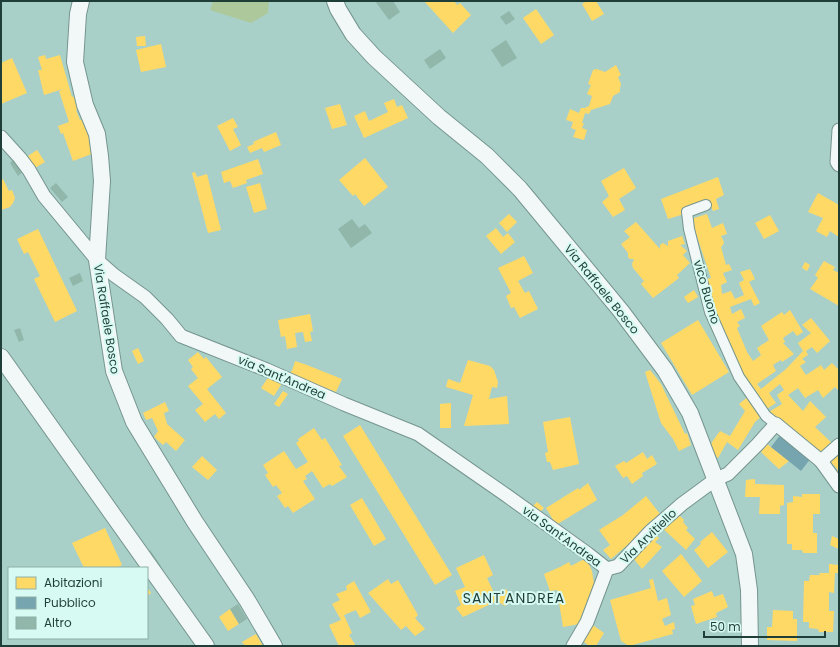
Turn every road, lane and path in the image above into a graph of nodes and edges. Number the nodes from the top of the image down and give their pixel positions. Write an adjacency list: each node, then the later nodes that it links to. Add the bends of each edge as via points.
1 (81, 1): 7 (street, Via Raffaele Bosco, via 75,62 85,105 97,134 102,181)
2 (335, 1): 12 (street, Via Raffaele Bosco, via 353,34 374,58 439,117 488,156 520,188 621,311 665,370 690,413)
3 (839, 130): 5 (street)
4 (1, 137): 7 (street, via Sant'Andrea, via 29,170 44,196)
5 (839, 165)
6 (706, 206): 9 (street, vico Buono, via 687,212 710,312 739,377 766,416)
7 (97, 260): 14 (street, via Sant'Andrea, via 145,297 181,336 418,434); 16 (street, Via Raffaele Bosco, via 114,372 134,422)
8 (1, 357): 15 (street)
9 (776, 424): 11 (street); 12 (street, Via Arvitiello, via 728,474)
10 (839, 445): 11 (street)
11 (821, 461): 13 (street)
12 (716, 479): 14 (street, Via Arvitiello, via 650,532 618,566); 18 (street, Via Raffaele Bosco, via 744,554 749,590)
13 (839, 486)
14 (607, 569): 17 (street, Via Arvitiello, via 587,622)
15 (206, 646)
16 (274, 646)
17 (573, 646)
18 (750, 646)

